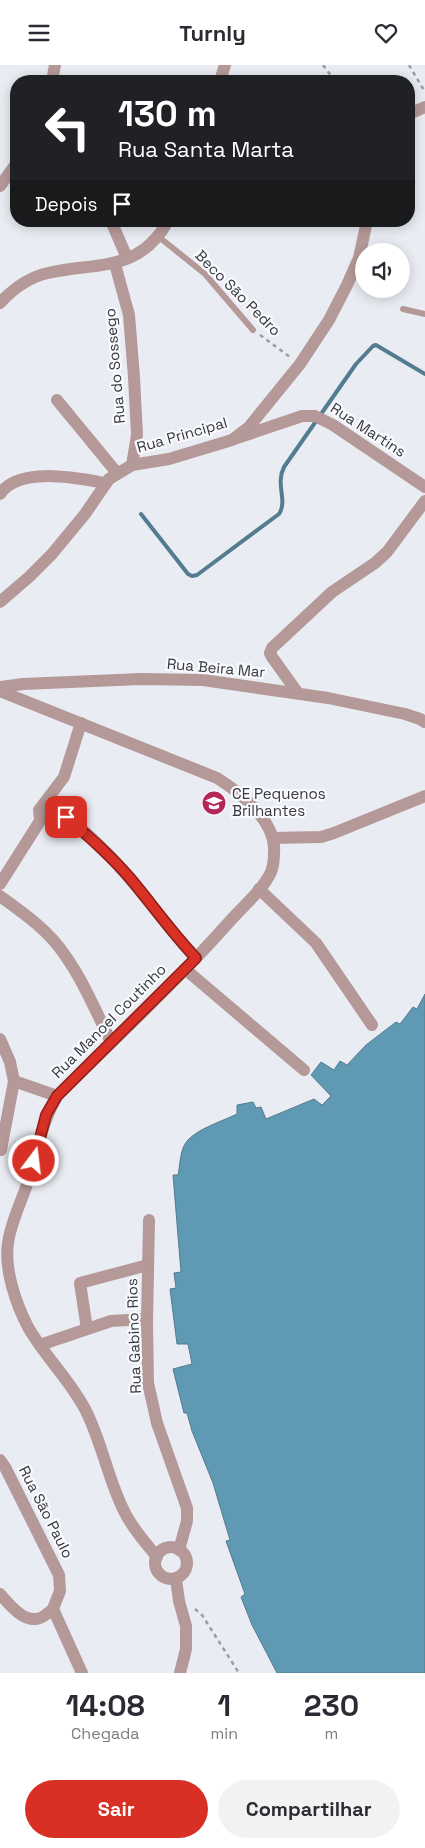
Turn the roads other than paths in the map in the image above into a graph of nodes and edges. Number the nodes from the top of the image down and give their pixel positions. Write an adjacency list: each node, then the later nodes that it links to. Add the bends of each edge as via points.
1 (10, 172): 2 (street)
2 (0, 186)
3 (114, 227): 7 (street)
4 (165, 227): 6 (street)
5 (365, 227): 14 (street, Rua Principal, via 359,258 329,320 300,364 254,422)
6 (159, 237): 7 (street); 12 (lane, Beco São Pedro, via 205,274)
7 (127, 258): 8 (street)
8 (115, 264): 9 (street, via 46,273 14,287); 15 (street, Rua do Sossego, via 129,315 137,435)
9 (0, 303)
10 (403, 309): 11 (lane)
11 (425, 314)
12 (253, 329)
13 (57, 400): 16 (street)
14 (232, 440): 15 (street, Rua Principal, via 169,459); 18 (street, Rua Martins, via 302,416 315,416)
15 (132, 465): 16 (street, Rua Principal)
16 (117, 473): 17 (street, Rua Principal)
17 (105, 483): 19 (street, via 74,477 21,479 12,482); 21 (street, Rua Principal, via 52,554)
18 (425, 487)
19 (0, 494)
20 (425, 501): 23 (street, via 387,552 332,592 272,648 272,657)
21 (0, 602)
22 (0, 689): 23 (street, Rua Beira Mar, via 23,684 141,679 203,680); 25 (street, Rua Manoel Coutinho)
23 (297, 692): 24 (street, Rua Beira Mar, via 405,714)
24 (425, 722)
25 (81, 723): 27 (street, via 64,777 38,810); 28 (street, Rua Manoel Coutinho, via 231,787 262,817)
26 (425, 796): 28 (street, via 320,837)
27 (40, 820): 29 (street); 32 (street, via 45,813 57,811 100,846)
28 (273, 837): 30 (street, Rua Manoel Coutinho, via 275,852 271,871)
29 (0, 884)
30 (259, 889): 32 (street, Rua Manoel Coutinho); 34 (street, via 316,943)
31 (0, 897): 36 (street, via 27,915 54,941 78,976)
32 (196, 958): 33 (street, Rua Manoel Coutinho)
33 (184, 969): 36 (street, Rua Manoel Coutinho); 37 (street)
34 (372, 1025)
35 (0, 1039): 38 (street)
36 (111, 1042): 39 (street, Rua Manoel Coutinho)
37 (304, 1070)
38 (14, 1081): 39 (street); 40 (street)
39 (57, 1096): 45 (street, Rua Manoel Coutinho, via 46,1115 8,1242 7,1259 16,1302)
40 (1, 1150)
41 (149, 1221): 42 (street, Rua Gabino Rios)
42 (148, 1265): 43 (street, Rua Gabino Rios); 44 (street, via 80,1283)
43 (147, 1319): 44 (street, via 111,1321); 47 (street, Rua Gabino Rios, via 148,1383 157,1423 187,1508)
44 (87, 1329): 45 (street)
45 (40, 1345): 48 (street, Rua Manoel Coutinho, via 85,1409 123,1509)
46 (0, 1460): 51 (street, Rua São Paulo, via 59,1575 60,1591)
47 (179, 1550): 48 (street, via 164,1549); 49 (street, via 186,1558 186,1568)
48 (157, 1557): 49 (street, via 158,1571 166,1578)
49 (176, 1579): 54 (street, via 186,1626 186,1649)
50 (0, 1594): 51 (street, via 31,1619 40,1619)
51 (53, 1609): 52 (street)
52 (80, 1667): 53 (street)
53 (69, 1673)
54 (180, 1673)

